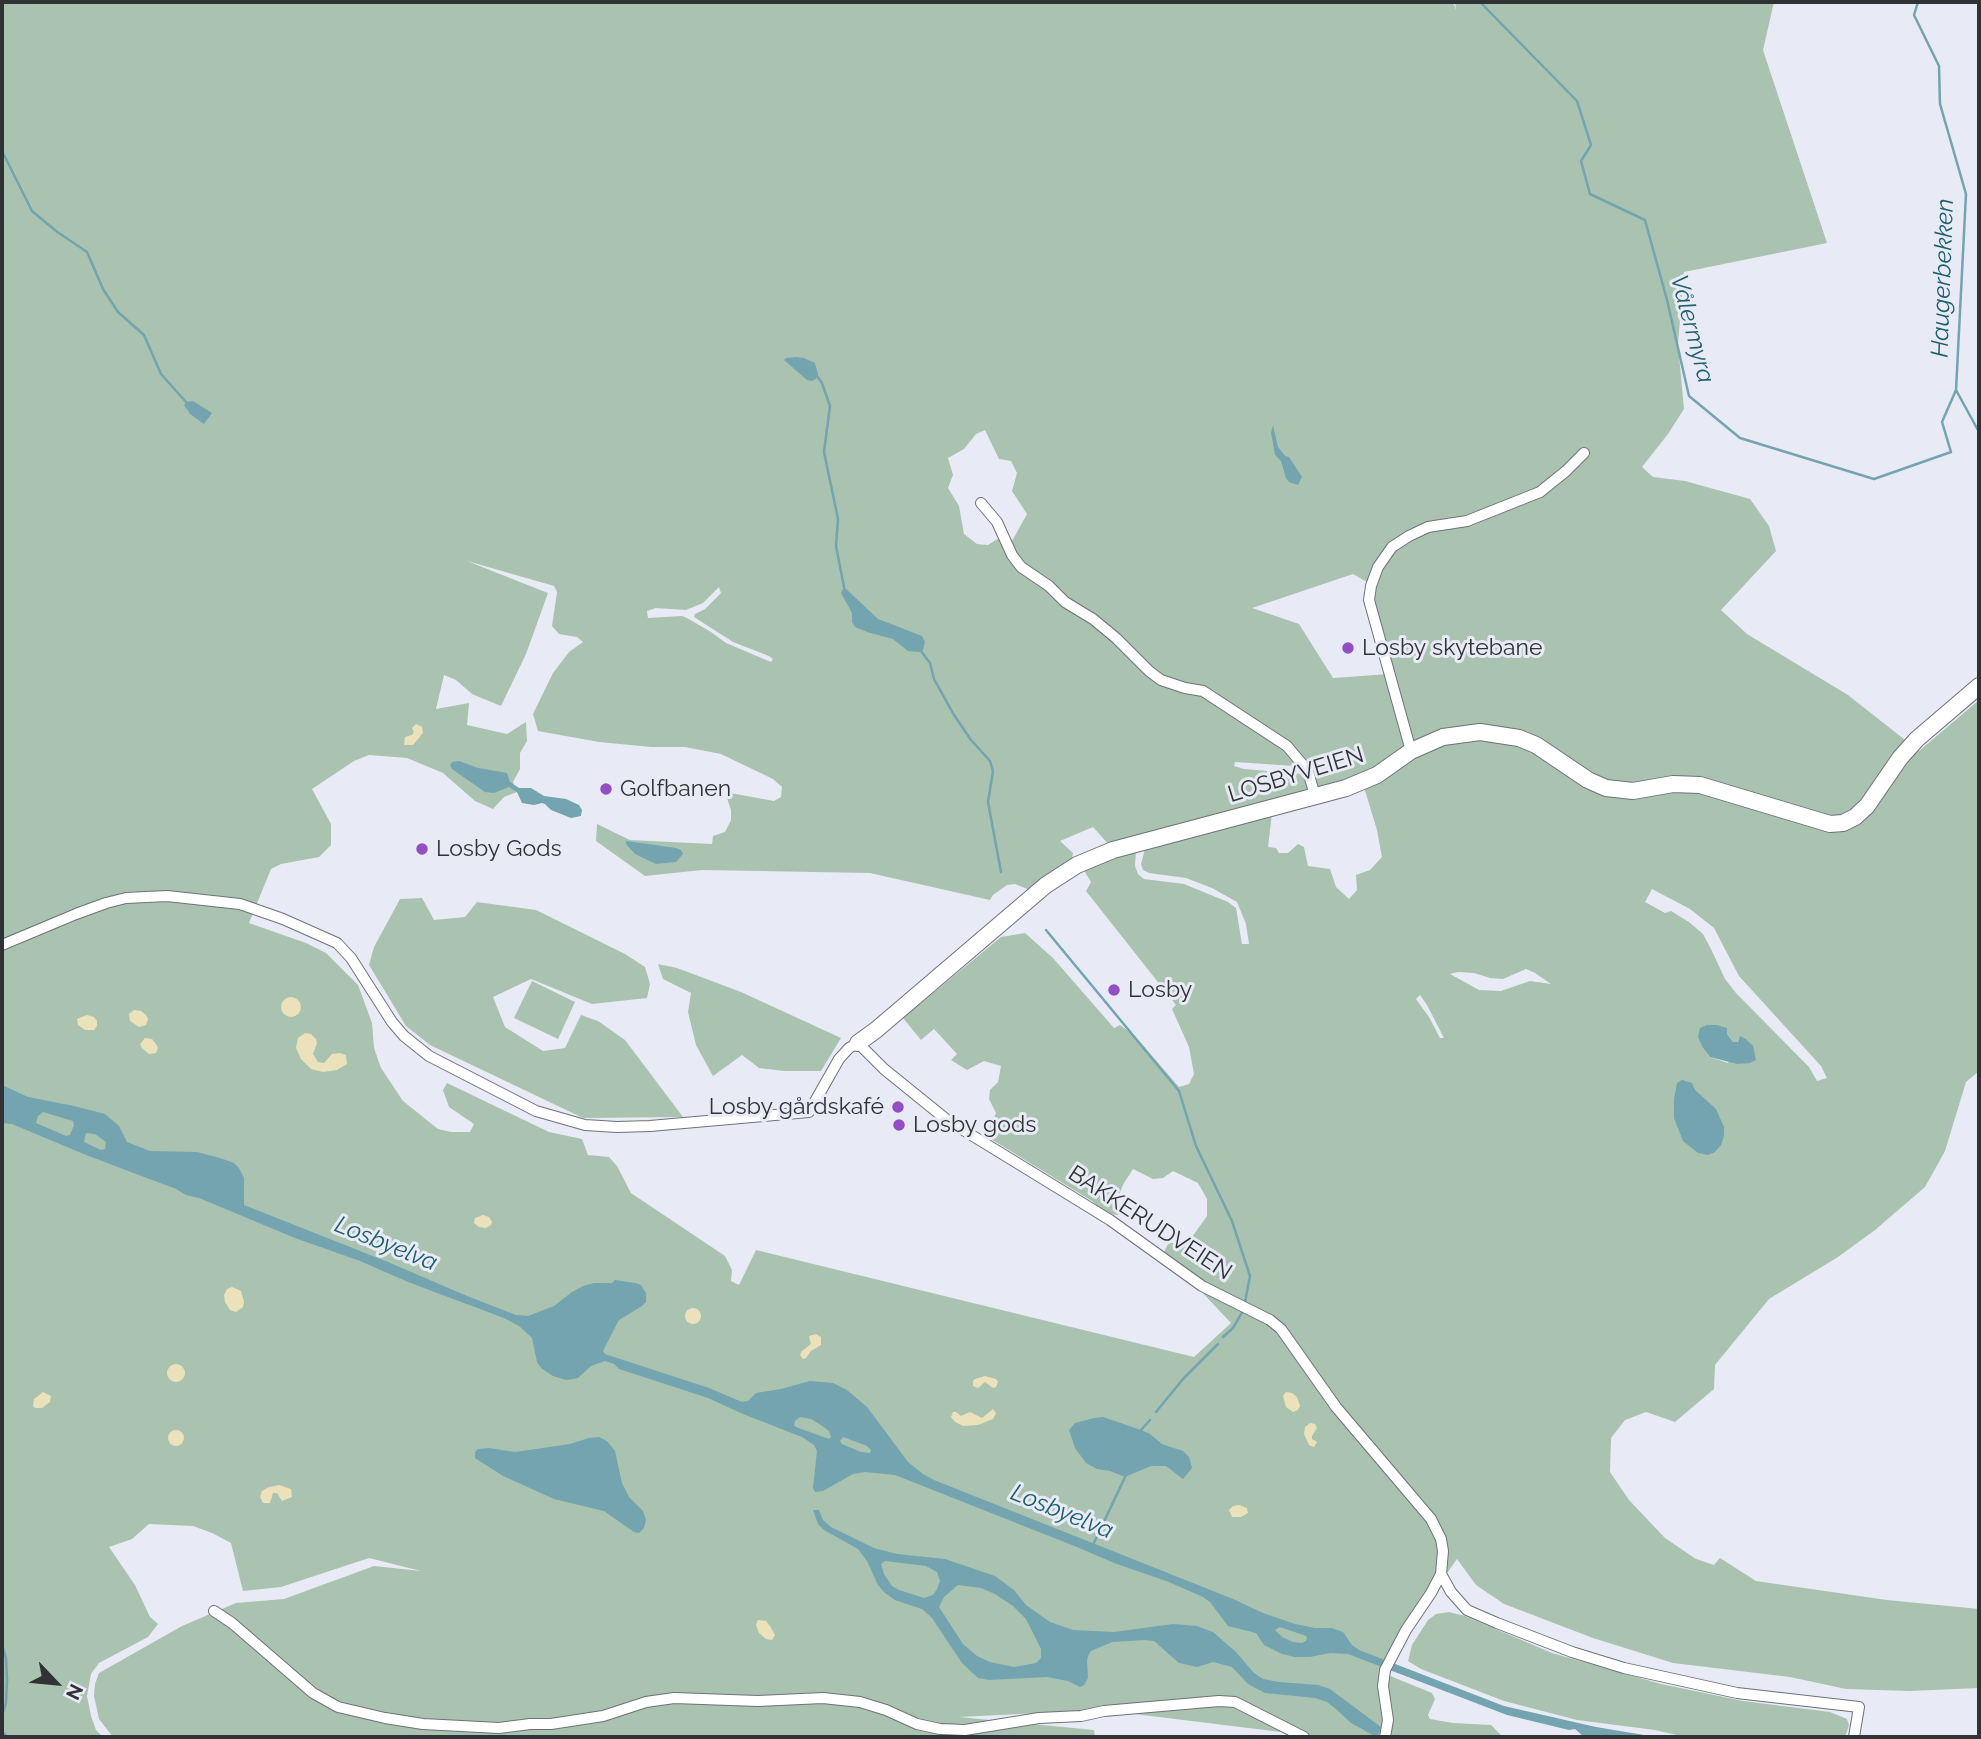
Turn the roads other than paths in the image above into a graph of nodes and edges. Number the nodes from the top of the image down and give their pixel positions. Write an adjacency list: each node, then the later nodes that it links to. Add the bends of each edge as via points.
1 (1584, 453): 4 (street, via 1540,492 1466,521 1428,527 1392,547 1378,567 1370,600)
2 (981, 503): 5 (street, via 1021,567 1093,619 1161,680 1203,691 1287,746 1308,771)
3 (1979, 686): 4 (main road, LOSBYVEIEN, via 1917,739 1867,806 1855,817 1830,824 1700,785 1633,791 1606,788 1536,745 1499,734 1443,737)
4 (1411, 751): 5 (main road, LOSBYVEIEN, via 1377,775)
5 (1315, 796): 7 (main road, LOSBYVEIEN, via 1113,850 1077,865 1046,885)
6 (2, 946): 7 (street, via 127,898 167,896 240,904 337,943 392,1022 429,1056 536,1111 585,1125 650,1126 809,1112 839,1059)
7 (858, 1043): 8 (street, BAKKERUDVEIEN, via 947,1120 1110,1220 1202,1286 1281,1329 1336,1407 1431,1519 1441,1539)
8 (1441, 1574): 11 (street, via 1385,1670); 12 (street, via 1467,1610 1624,1668 1737,1693 1859,1707)
9 (214, 1611): 10 (street, via 313,1693 338,1707 423,1724 499,1728 551,1724 674,1698 822,1698 860,1702 917,1724 965,1730 1219,1700 1235,1702)
10 (1304, 1737)
11 (1385, 1737)
12 (1854, 1737)

